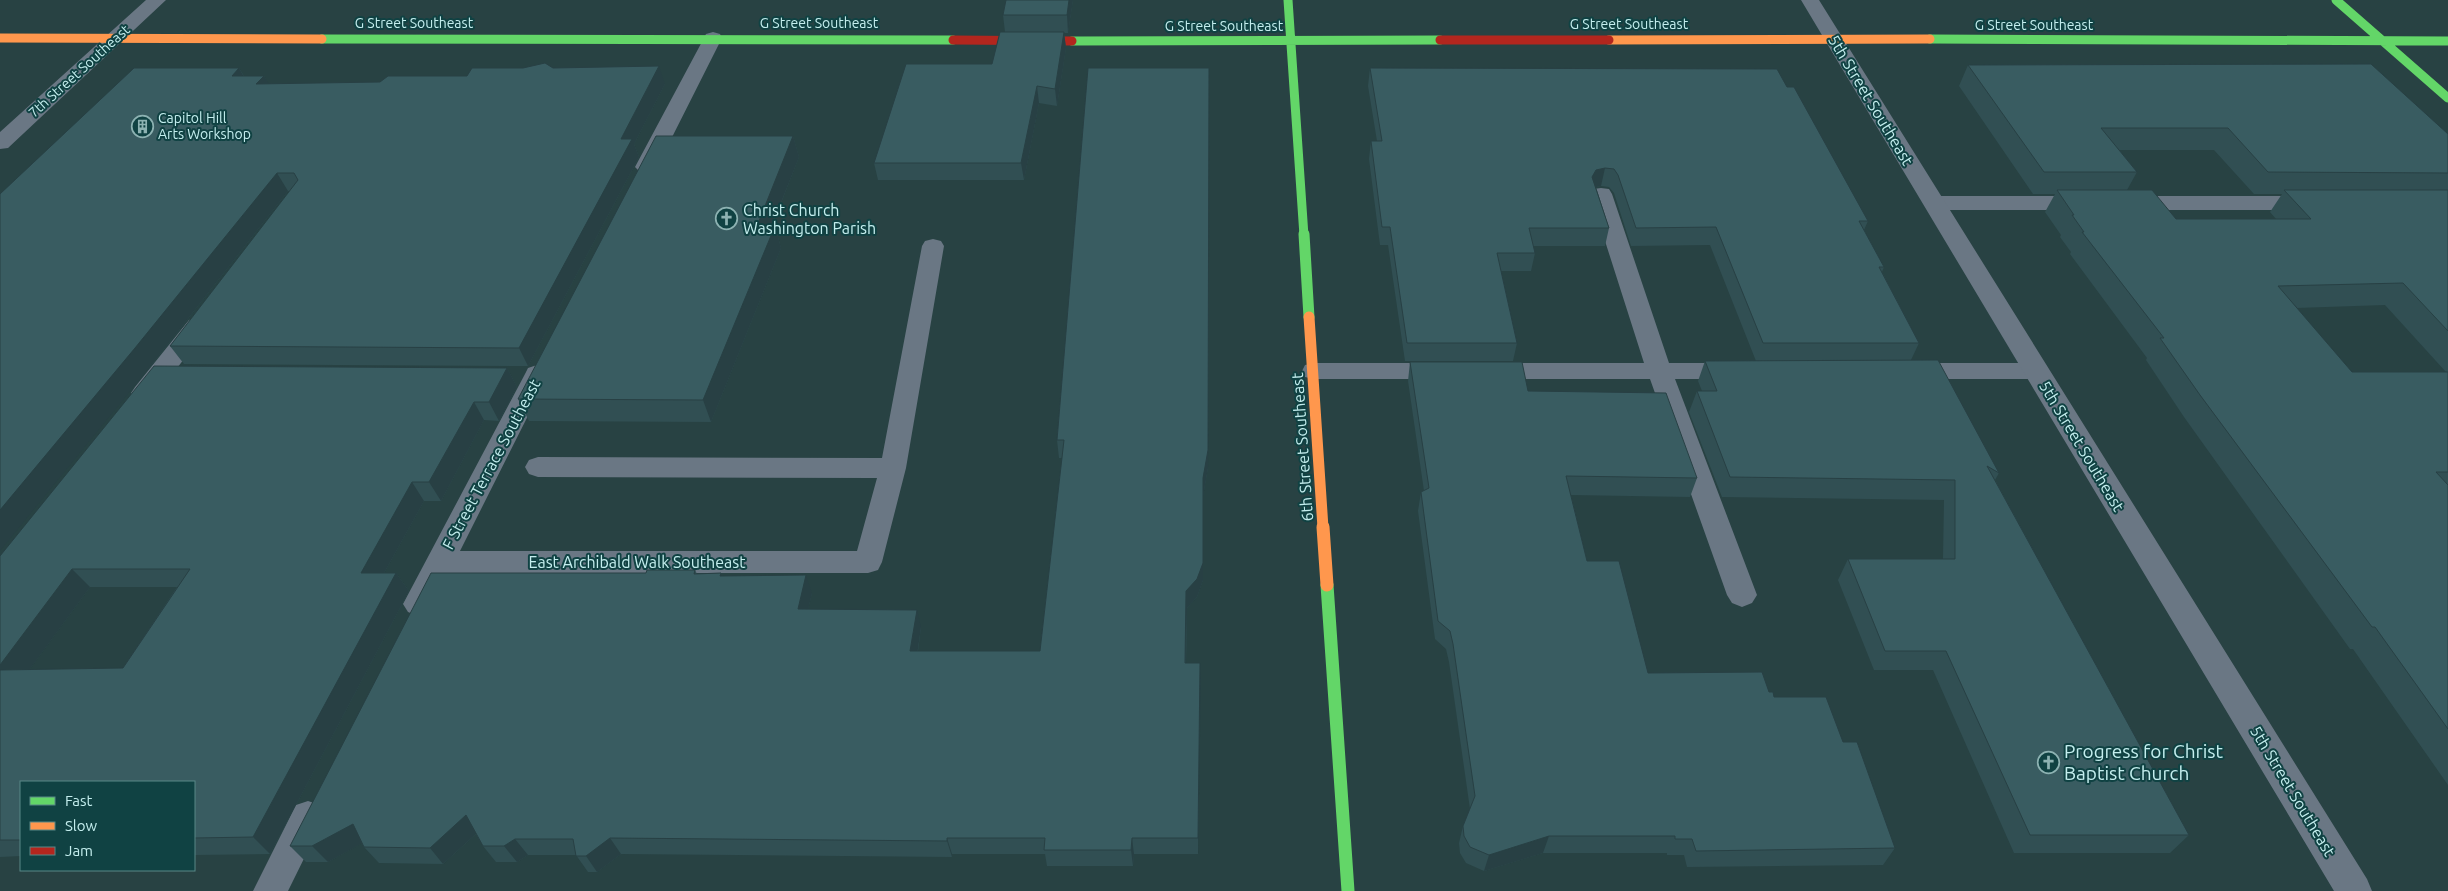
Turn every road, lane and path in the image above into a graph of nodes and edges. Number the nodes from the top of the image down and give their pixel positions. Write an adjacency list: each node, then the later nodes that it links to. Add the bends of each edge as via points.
1 (157, 0): 6 (street, 7th Street Southeast)
2 (1288, 0): 9 (street, 6th Street Southeast)
3 (1810, 0): 8 (street, 5th Street Southeast)
4 (2336, 0): 10 (street)
5 (0, 38): 6 (street, G Street Southeast)
6 (116, 38): 7 (street, G Street Southeast); 13 (street, 7th Street Southeast)
7 (714, 38): 9 (street, G Street Southeast); 14 (lane)
8 (1834, 38): 9 (street, G Street Southeast); 10 (street, G Street Southeast); 16 (street, 5th Street Southeast)
9 (1292, 41): 21 (street, 6th Street Southeast)
10 (2383, 41): 11 (street, G Street Southeast); 12 (street)
11 (2448, 41)
12 (2448, 98)
13 (0, 143)
14 (636, 186)
15 (1600, 194): 23 (lane)
16 (1935, 203): 17 (lane); 22 (street, 5th Street Southeast)
17 (2330, 203)
18 (933, 246): 32 (lane)
19 (213, 305): 26 (lane)
20 (550, 351): 29 (lane, F Street Terrace Southeast)
21 (1314, 370): 23 (lane); 38 (street, 6th Street Southeast)
22 (2036, 370): 25 (lane); 39 (street, 5th Street Southeast)
23 (1659, 371): 24 (lane); 34 (lane)
24 (1766, 371)
25 (1884, 371)
26 (160, 374): 27 (lane); 30 (lane)
27 (190, 374)
28 (506, 376): 29 (lane)
29 (536, 376): 33 (lane, F Street Terrace Southeast)
30 (129, 412)
31 (538, 467): 32 (lane)
32 (892, 468): 33 (lane, East Archibald Walk Southeast, via 868,562)
33 (440, 562): 35 (lane, F Street Terrace Southeast)
34 (1742, 595)
35 (408, 623)
36 (319, 796): 37 (lane)
37 (270, 891)
38 (1348, 891)
39 (2354, 891)

